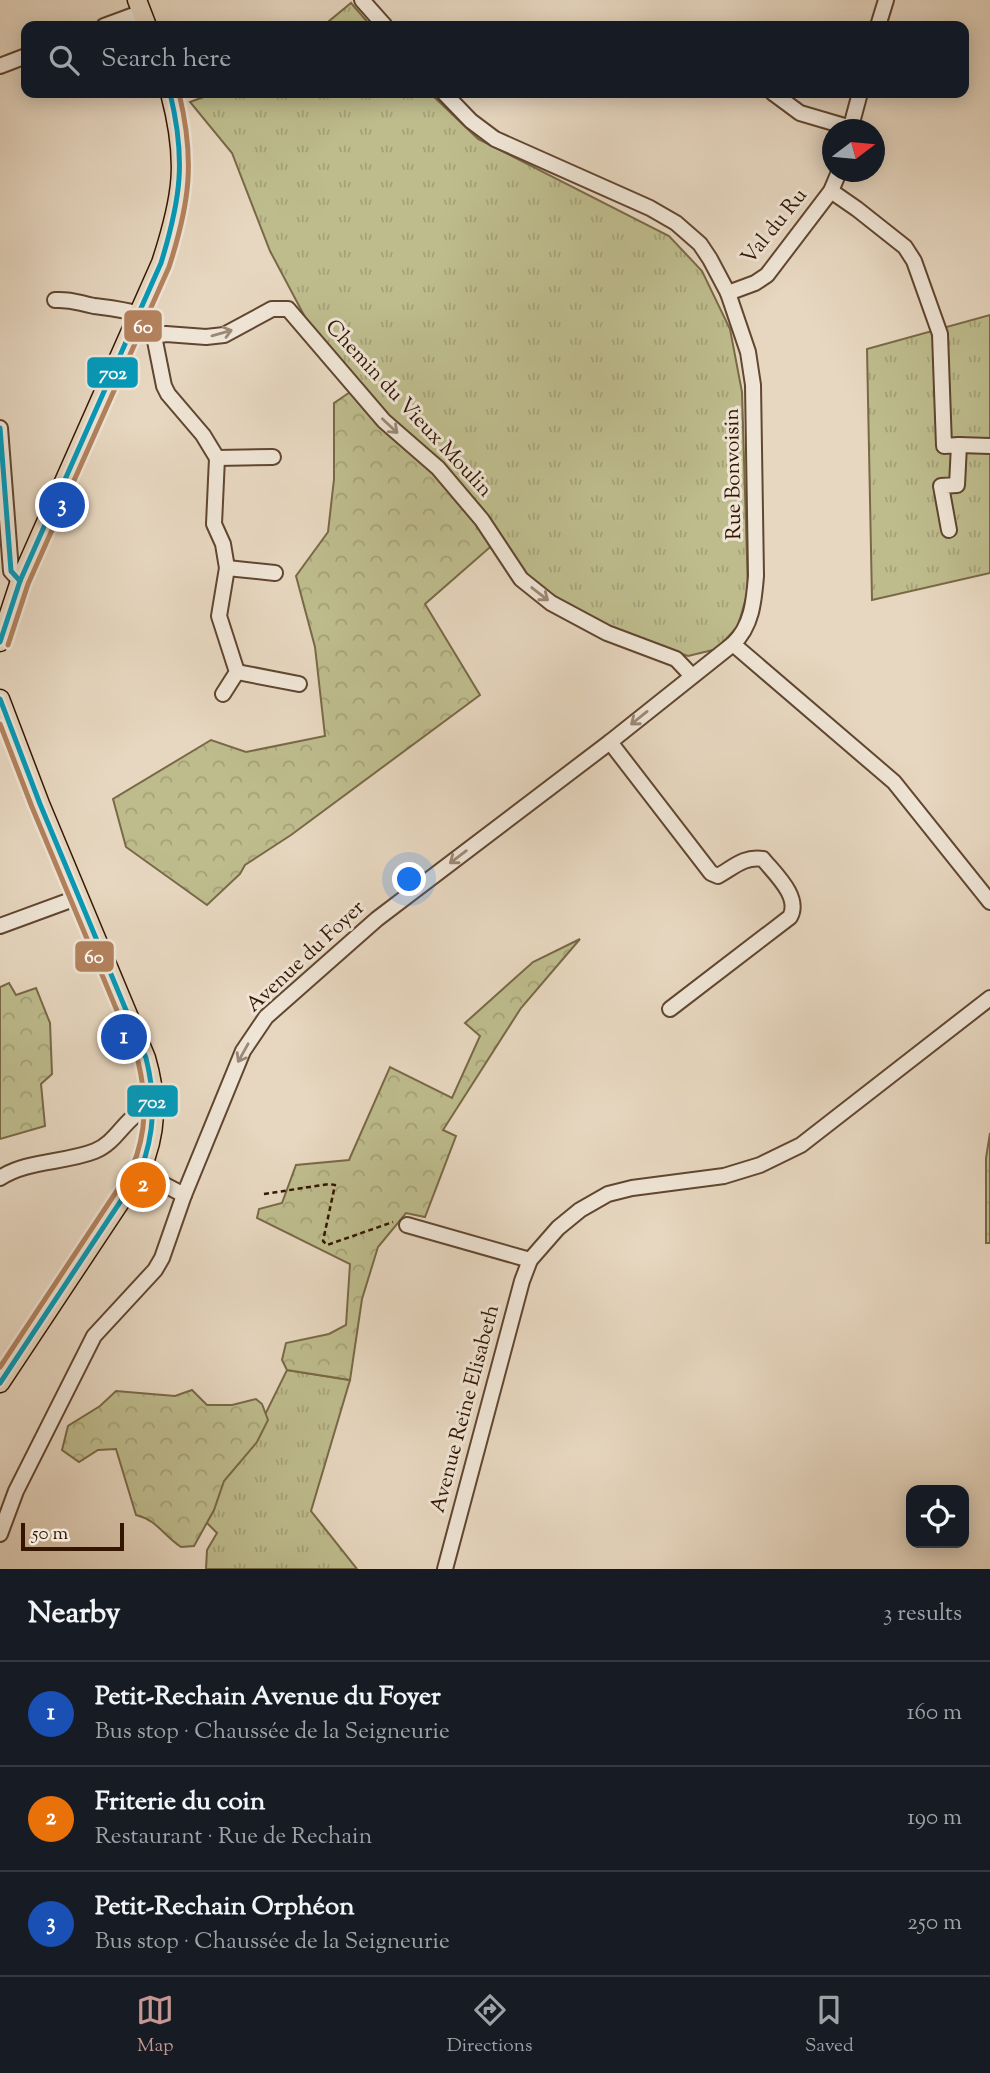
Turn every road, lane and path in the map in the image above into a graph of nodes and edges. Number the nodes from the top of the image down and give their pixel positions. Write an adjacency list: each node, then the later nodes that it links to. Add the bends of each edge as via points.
1 (362, 0): 5 (street)
2 (886, 0): 6 (street)
3 (142, 13): 4 (street)
4 (119, 21)
5 (381, 21)
6 (880, 21)
7 (21, 58): 8 (street)
8 (0, 66)
9 (171, 98): 19 (main road, via 182,150 181,189 161,263)
10 (449, 98): 17 (street, Rue Bonvoisin, via 495,139 676,223 700,244)
11 (780, 98): 14 (street, via 800,113)
12 (859, 98): 13 (street)
13 (854, 119)
14 (822, 120)
15 (835, 182): 16 (street, Val du Ru)
16 (831, 191): 17 (street, Val du Ru, via 766,275); 22 (street, via 905,247 914,261 940,334 944,446)
17 (728, 293): 31 (street, Rue Bonvoisin, via 748,352 755,468 754,604 741,637)
18 (55, 300): 19 (street, Chemin du Vieux Moulin, via 118,307)
19 (136, 321): 20 (street, Chemin du Vieux Moulin); 29 (main road)
20 (154, 335): 25 (street, via 167,394); 33 (street, Chemin du Vieux Moulin, one-way to 33, via 224,335 272,309 288,309 384,421 439,468 482,520 521,579 551,603 607,633 676,659)
21 (0, 428): 29 (street, via 11,570)
22 (959, 445): 23 (street); 26 (street, via 957,485 942,486)
23 (990, 446)
24 (273, 457): 25 (street)
25 (217, 458): 27 (street, via 214,524)
26 (949, 530)
27 (228, 568): 28 (street); 32 (street, via 219,615)
28 (275, 573)
29 (20, 580): 30 (main road)
30 (1, 635)
31 (733, 644): 33 (street, Avenue du Foyer); 39 (street, via 894,782)
32 (237, 672): 34 (street); 35 (street)
33 (692, 676): 37 (street, Avenue du Foyer, one-way to 37)
34 (299, 684)
35 (223, 694)
36 (0, 699): 38 (main road)
37 (610, 742): 42 (street, via 711,873 718,876 743,860 763,859 793,903 790,916); 47 (street, Avenue du Foyer, one-way to 47, via 377,919 266,1017 243,1051)
38 (79, 897): 40 (street); 43 (main road, via 146,1058)
39 (990, 902)
40 (0, 926)
41 (990, 998): 49 (street, Avenue Reine Elisabeth, via 801,1146 724,1176 608,1194 558,1228)
42 (670, 1009)
43 (155, 1107): 44 (main road, via 153,1134); 45 (street, via 132,1116 95,1151)
44 (139, 1172): 47 (street); 50 (main road)
45 (0, 1178)
46 (264, 1194): 48 (path, via 335,1185 323,1241 327,1245 394,1222)
47 (184, 1195): 51 (street, Avenue du Foyer, via 155,1270 94,1336 16,1491)
48 (407, 1225): 49 (street)
49 (530, 1260): 52 (street, Avenue Reine Elisabeth)
50 (0, 1383)
51 (0, 1534)
52 (445, 1569)

